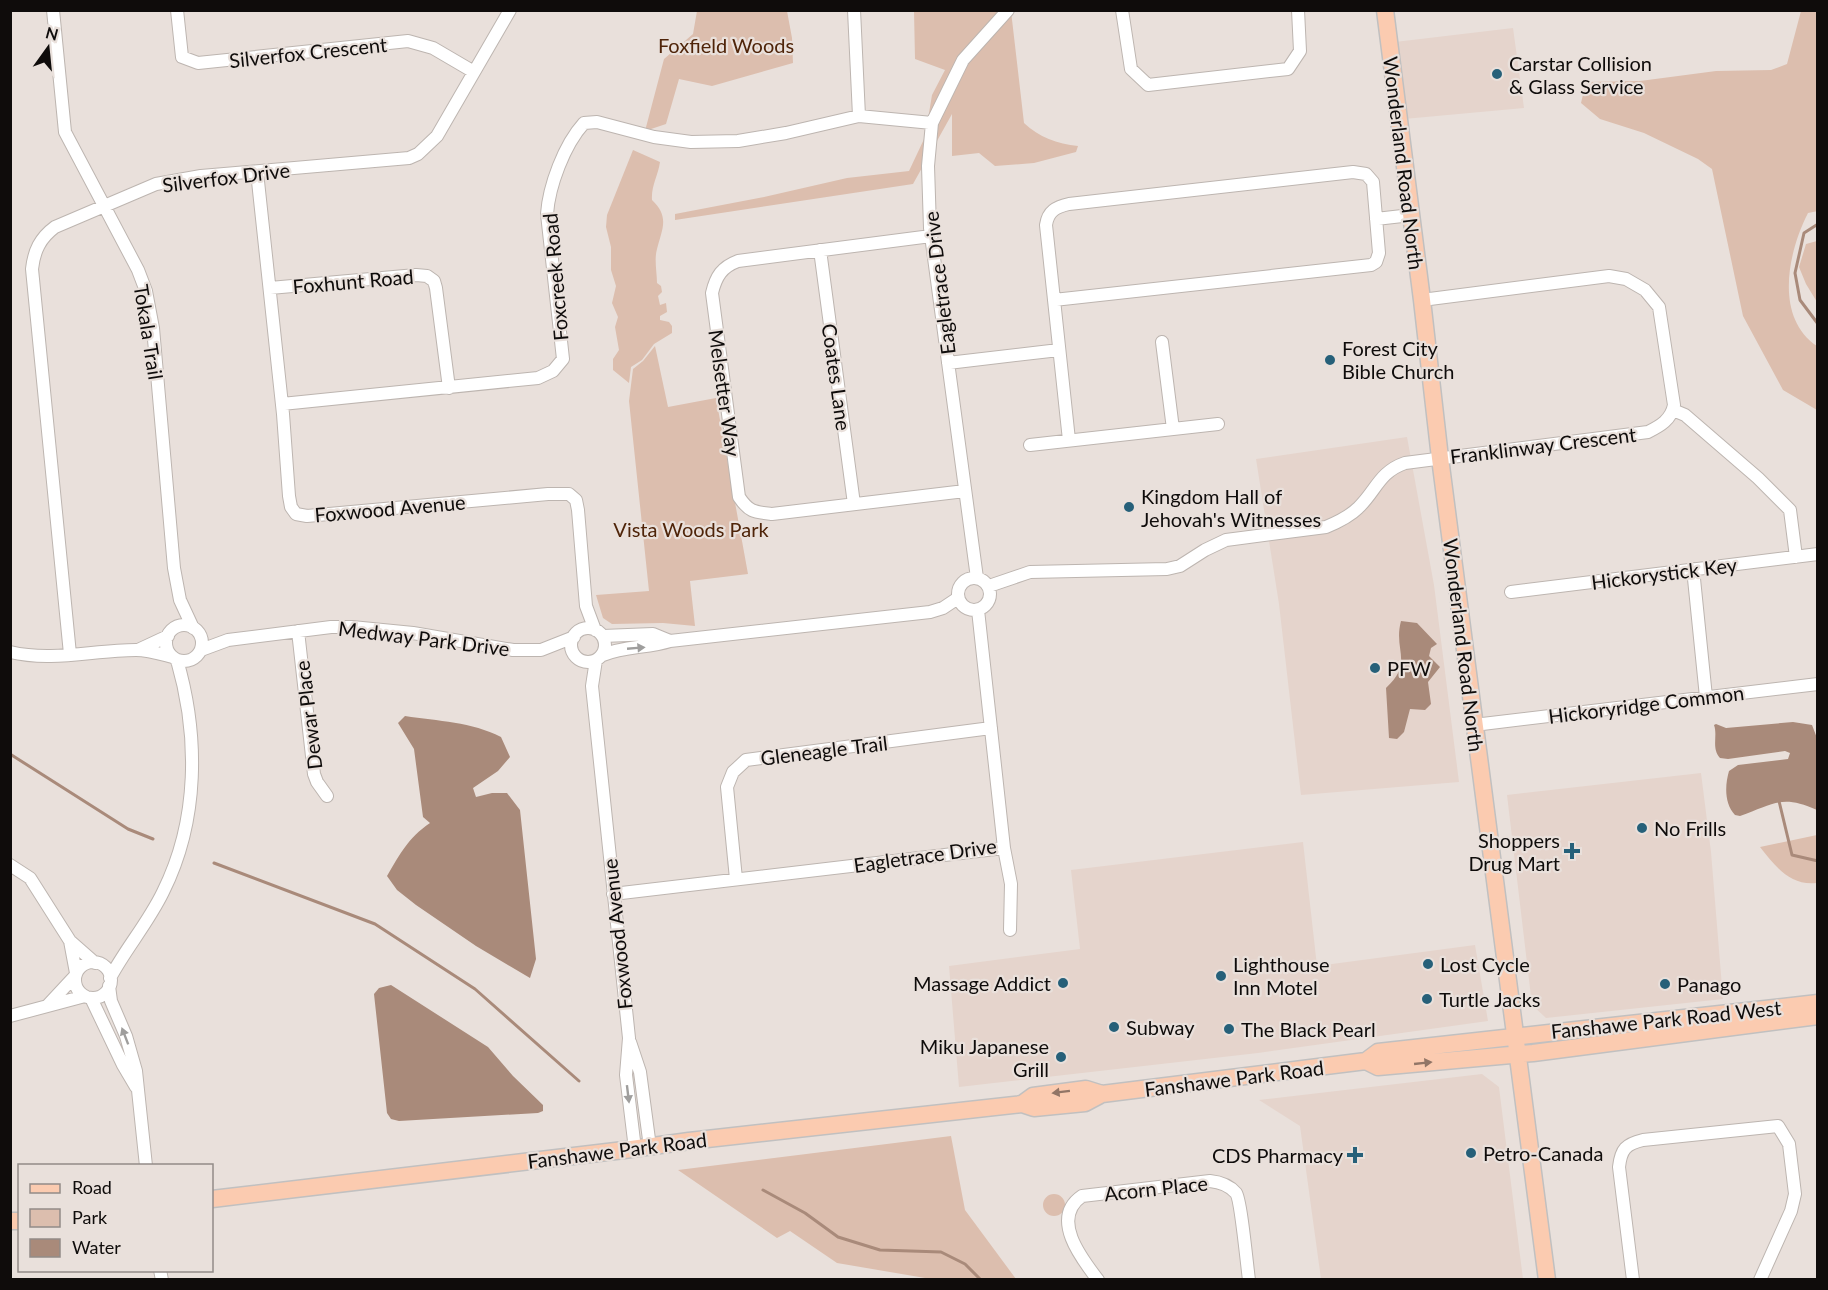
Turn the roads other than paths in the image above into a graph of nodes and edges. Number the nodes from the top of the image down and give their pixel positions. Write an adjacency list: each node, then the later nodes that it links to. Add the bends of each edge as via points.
1 (54, 10): 13 (street, Tokala Trail, via 65,132)
2 (177, 10): 9 (street, Silverfox Crescent, via 182,57 198,63 408,41 433,48)
3 (510, 10): 9 (street, Silverfox Drive)
4 (854, 10): 10 (street)
5 (1008, 10): 11 (street, Eagletrace Drive, via 963,60)
6 (1122, 10): 7 (street, via 1131,69 1148,85 1287,69 1300,51)
7 (1298, 10)
8 (1385, 10): 14 (main road, Wonderland Road North)
9 (474, 72): 12 (street, Silverfox Drive, via 437,136 418,154)
10 (859, 116): 11 (street, Foxcreek Road); 24 (street, Foxcreek Road, via 786,133 712,142 654,137 597,122 584,123 556,175 547,207 563,359 553,371 538,378)
11 (932, 123): 16 (street, Eagletrace Drive, via 928,166)
12 (257, 172): 13 (street, Silverfox Drive, via 168,181); 18 (street, Foxwood Avenue)
13 (105, 206): 41 (street, Tokala Trail, via 146,291); 54 (street, Silverfox Drive, via 55,227 42,238 33,258)
14 (1411, 215): 15 (street); 20 (main road, Wonderland Road North)
15 (1377, 219): 19 (street, via 1379,253 1371,265); 19 (street, via 1373,182 1366,174 1353,172 1069,204 1054,209 1047,217)
16 (931, 236): 17 (street, Melsetter Way); 23 (street, Eagletrace Drive)
17 (820, 250): 33 (street, Coates Lane); 33 (street, Melsetter Way, via 738,261 725,266 715,281 712,293 739,496 746,508 772,514)
18 (270, 288): 24 (street, Foxhunt Road, via 427,276 435,281); 25 (street, Foxwood Avenue)
19 (1054, 300): 22 (street)
20 (1422, 300): 26 (street, via 1609,276 1626,279 1645,290 1659,307); 31 (main road, Wonderland Road North)
21 (1162, 342): 28 (street)
22 (1059, 350): 23 (street); 29 (street)
23 (948, 363): 32 (street, Eagletrace Drive)
24 (449, 388): 25 (street, Foxcreek Road)
25 (282, 404): 42 (street, Foxwood Avenue, via 289,496 296,514 569,494 578,510)
26 (1673, 410): 31 (street, Franklinway Crescent, via 1661,426 1648,432); 35 (street, via 1685,415 1791,510)
27 (1218, 424): 28 (street)
28 (1173, 429): 29 (street)
29 (1069, 440): 30 (street)
30 (1030, 445)
31 (1440, 458): 38 (street, Franklinway Crescent, via 1396,466 1381,478 1358,508 1326,527 1226,540 1180,566 1167,569 1030,572); 63 (main road, Wonderland Road North)
32 (965, 491): 33 (street, Melsetter Way); 37 (street, Eagletrace Drive)
33 (854, 504)
34 (1818, 554): 35 (street, Hickorystick Key)
35 (1796, 557): 36 (street, Hickorystick Key)
36 (1693, 569): 39 (street, Hickorystick Key); 62 (street)
37 (977, 578): 38 (street); 40 (street, via 960,586)
38 (989, 586): 43 (street, via 991,597)
39 (1511, 592)
40 (958, 598): 43 (street, via 966,609); 50 (street, via 930,612)
41 (180, 600): 44 (street, Tokala Trail); 46 (street, Tokala Trail)
42 (586, 606): 47 (street, Foxwood Avenue); 48 (street, Foxwood Avenue)
43 (978, 610): 64 (street, Eagletrace Drive)
44 (196, 631): 46 (street, via 181,626); 49 (street, Medway Park Drive); 55 (street, via 202,639)
45 (298, 631): 49 (street, Medway Park Drive); 51 (street, Medway Park Drive, via 352,627 513,650); 65 (street, Dewar Place, via 314,774)
46 (172, 632): 52 (street); 57 (street, via 167,647)
47 (599, 633): 48 (street, via 590,628); 50 (street, via 653,634); 56 (street, via 605,645)
48 (576, 634): 51 (street, Medway Park Drive); 58 (street, via 571,647)
49 (228, 640): 55 (street, Medway Park Drive)
50 (670, 641): 56 (street, one-way to 50, via 614,650)
51 (550, 648): 58 (street, Medway Park Drive)
52 (138, 650): 54 (street); 57 (street)
53 (10, 652): 54 (street, via 28,656)
54 (70, 654)
55 (197, 655): 57 (street, via 188,661); 61 (street)
56 (600, 657): 58 (street, via 586,662); 60 (street, Foxwood Avenue)
57 (175, 658): 61 (street)
58 (578, 658): 60 (street, Foxwood Avenue)
59 (1818, 684): 62 (street, Hickoryridge Common)
60 (592, 686): 69 (street, Foxwood Avenue)
61 (186, 690): 72 (street, via 193,766 184,832 164,891)
62 (1706, 697): 63 (street, Hickoryridge Common)
63 (1474, 725): 81 (main road, Wonderland Road North)
64 (992, 728): 66 (street, Eagletrace Drive); 68 (street, Gleneagle Trail, via 746,760 733,772 727,787)
65 (327, 796)
66 (1005, 848): 68 (street, Eagletrace Drive); 70 (street, via 1011,884)
67 (10, 865): 71 (street, via 30,878)
68 (736, 879): 69 (street, Eagletrace Drive)
69 (613, 894): 85 (street, Foxwood Avenue, via 629,1038 626,1075)
70 (1010, 930)
71 (70, 941): 73 (street); 74 (street)
72 (127, 950): 73 (street); 75 (street)
73 (96, 963): 74 (street, via 82,966); 75 (street, via 106,969)
74 (76, 975): 76 (street, via 77,988); 78 (street)
75 (110, 982): 76 (street, via 102,995); 84 (street, one-way to 75, via 132,1053 111,1001)
76 (88, 997): 78 (street); 84 (street)
77 (1818, 1003): 81 (main road, Fanshawe Park Road West)
78 (47, 1006): 79 (street)
79 (10, 1016)
80 (1818, 1016): 82 (main road, Fanshawe Park Road West)
81 (1515, 1036): 82 (main road, Wonderland Road North); 83 (main road, Fanshawe Park Road, via 1378,1052)
82 (1517, 1054): 83 (main road, Fanshawe Park Road, one-way to 82, via 1378,1067); 90 (main road, Wonderland Road North)
83 (1366, 1061): 85 (main road, Fanshawe Park Road, via 1102,1094 1086,1089 1033,1096 1022,1104)
84 (137, 1088): 86 (street)
85 (642, 1148): 87 (main road, Fanshawe Park Road)
86 (146, 1164)
87 (213, 1199)
88 (1098, 1280): 89 (street, Acorn Place, via 1076,1249 1068,1225 1069,1211 1077,1200 1082,1196 1210,1181 1228,1186 1238,1198)
89 (1249, 1280)
90 (1547, 1280)
91 (1633, 1280): 92 (street, via 1619,1167 1624,1148 1643,1140 1778,1126 1789,1144 1795,1194)
92 (1760, 1280)

